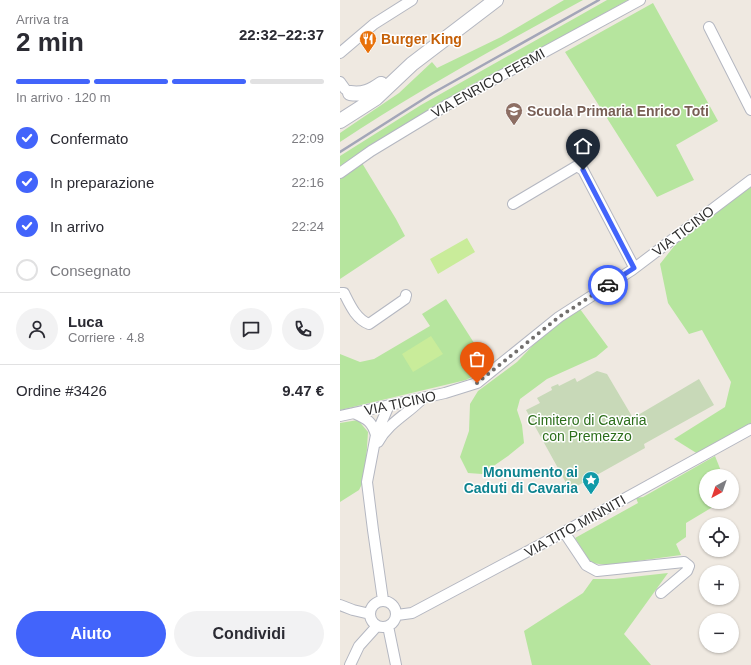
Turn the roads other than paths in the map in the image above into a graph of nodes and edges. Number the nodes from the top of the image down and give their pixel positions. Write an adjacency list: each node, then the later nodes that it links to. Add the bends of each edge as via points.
1 (412, 0): 5 (street, via 374,24)
2 (496, 0): 7 (main road)
3 (640, 0): 11 (street, VIA ENRICO FERMI, via 446,105)
4 (709, 27): 9 (street)
5 (343, 50): 6 (street)
6 (340, 57)
7 (400, 75): 8 (main road, via 362,94); 10 (main road, via 384,91)
8 (344, 88): 10 (main road, via 355,105 352,113)
9 (751, 110)
10 (343, 119)
11 (340, 172)
12 (751, 180): 14 (street, VIA TICINO)
13 (513, 204): 14 (street, via 577,166 583,170)
14 (634, 268): 17 (street, VIA TICINO, via 559,317 477,383)
15 (340, 293): 16 (street, via 344,293 361,321 368,324 405,299)
16 (406, 295)
17 (424, 398): 18 (street, VIA TICINO); 22 (street)
18 (400, 403): 19 (street, VIA TICINO); 22 (street)
19 (389, 405): 20 (street, VIA TICINO); 24 (street)
20 (354, 413): 21 (street, VIA TICINO); 24 (street, via 371,423)
21 (340, 416)
22 (391, 424): 25 (street)
23 (751, 429): 26 (street, VIA TITO MINNITI)
24 (376, 435): 25 (street)
25 (374, 447): 28 (street, via 367,482)
26 (564, 532): 27 (street, via 586,565 597,571 684,562 687,564 687,572); 31 (street, VIA TITO MINNITI, via 412,613)
27 (661, 592)
28 (383, 600): 30 (street, via 374,604); 31 (street, via 396,608)
29 (340, 605): 30 (street)
30 (370, 614): 32 (street)
31 (397, 616): 33 (street)
32 (377, 626): 33 (street); 34 (street, via 359,646)
33 (388, 626): 35 (street)
34 (350, 665)
35 (396, 665)

